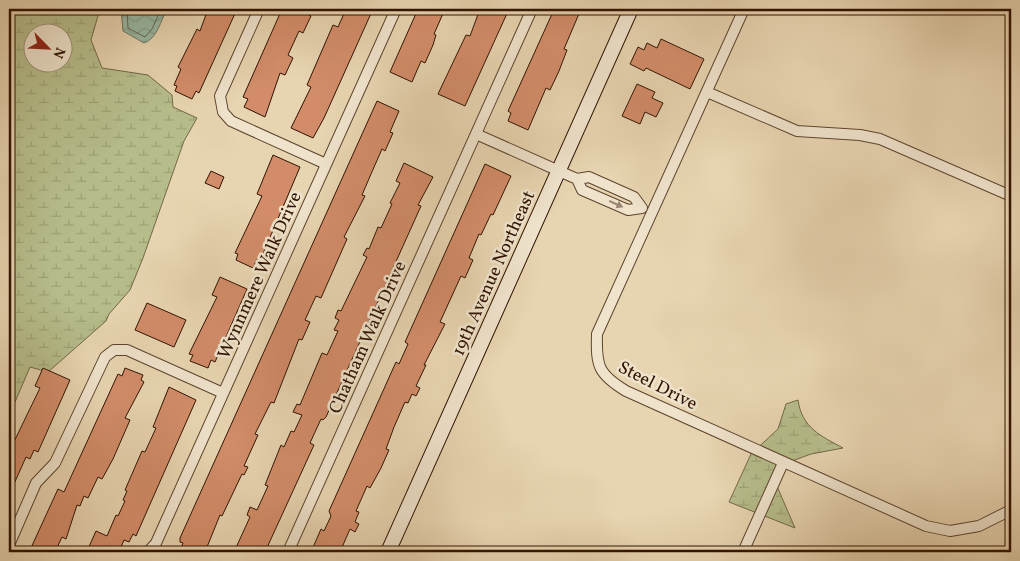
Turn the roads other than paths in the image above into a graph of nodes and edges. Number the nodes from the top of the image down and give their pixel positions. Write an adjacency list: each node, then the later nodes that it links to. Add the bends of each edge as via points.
1 (259, 9): 8 (street, via 220,96 224,112 231,121)
2 (396, 9): 8 (street, Wynnmere Walk Drive)
3 (532, 9): 7 (street, Chatham Walk Drive)
4 (631, 9): 9 (street, 19th Avenue Northeast)
5 (744, 9): 6 (street, Steel Drive)
6 (707, 92): 11 (street, via 797,132 880,139); 13 (street, Steel Drive)
7 (476, 134): 9 (street); 19 (street, Chatham Walk Drive)
8 (326, 164): 14 (street, Wynnmere Walk Drive)
9 (559, 171): 10 (street); 20 (street, 19th Avenue Northeast)
10 (577, 179): 12 (street, via 589,177 634,197); 12 (street, one-way to 12, via 582,190 628,210)
11 (1011, 196)
12 (642, 208): 13 (street)
13 (652, 213): 15 (street, Steel Drive, via 597,334 599,365 607,379 626,391)
14 (223, 393): 17 (street, via 127,350 114,350 104,357 55,463 36,483); 18 (street, Wynnmere Walk Drive)
15 (783, 463): 16 (street, Steel Drive, via 910,519 950,531 979,526); 21 (street)
16 (1011, 510)
17 (9, 545)
18 (151, 551)
19 (288, 552)
20 (388, 552)
21 (743, 552)

